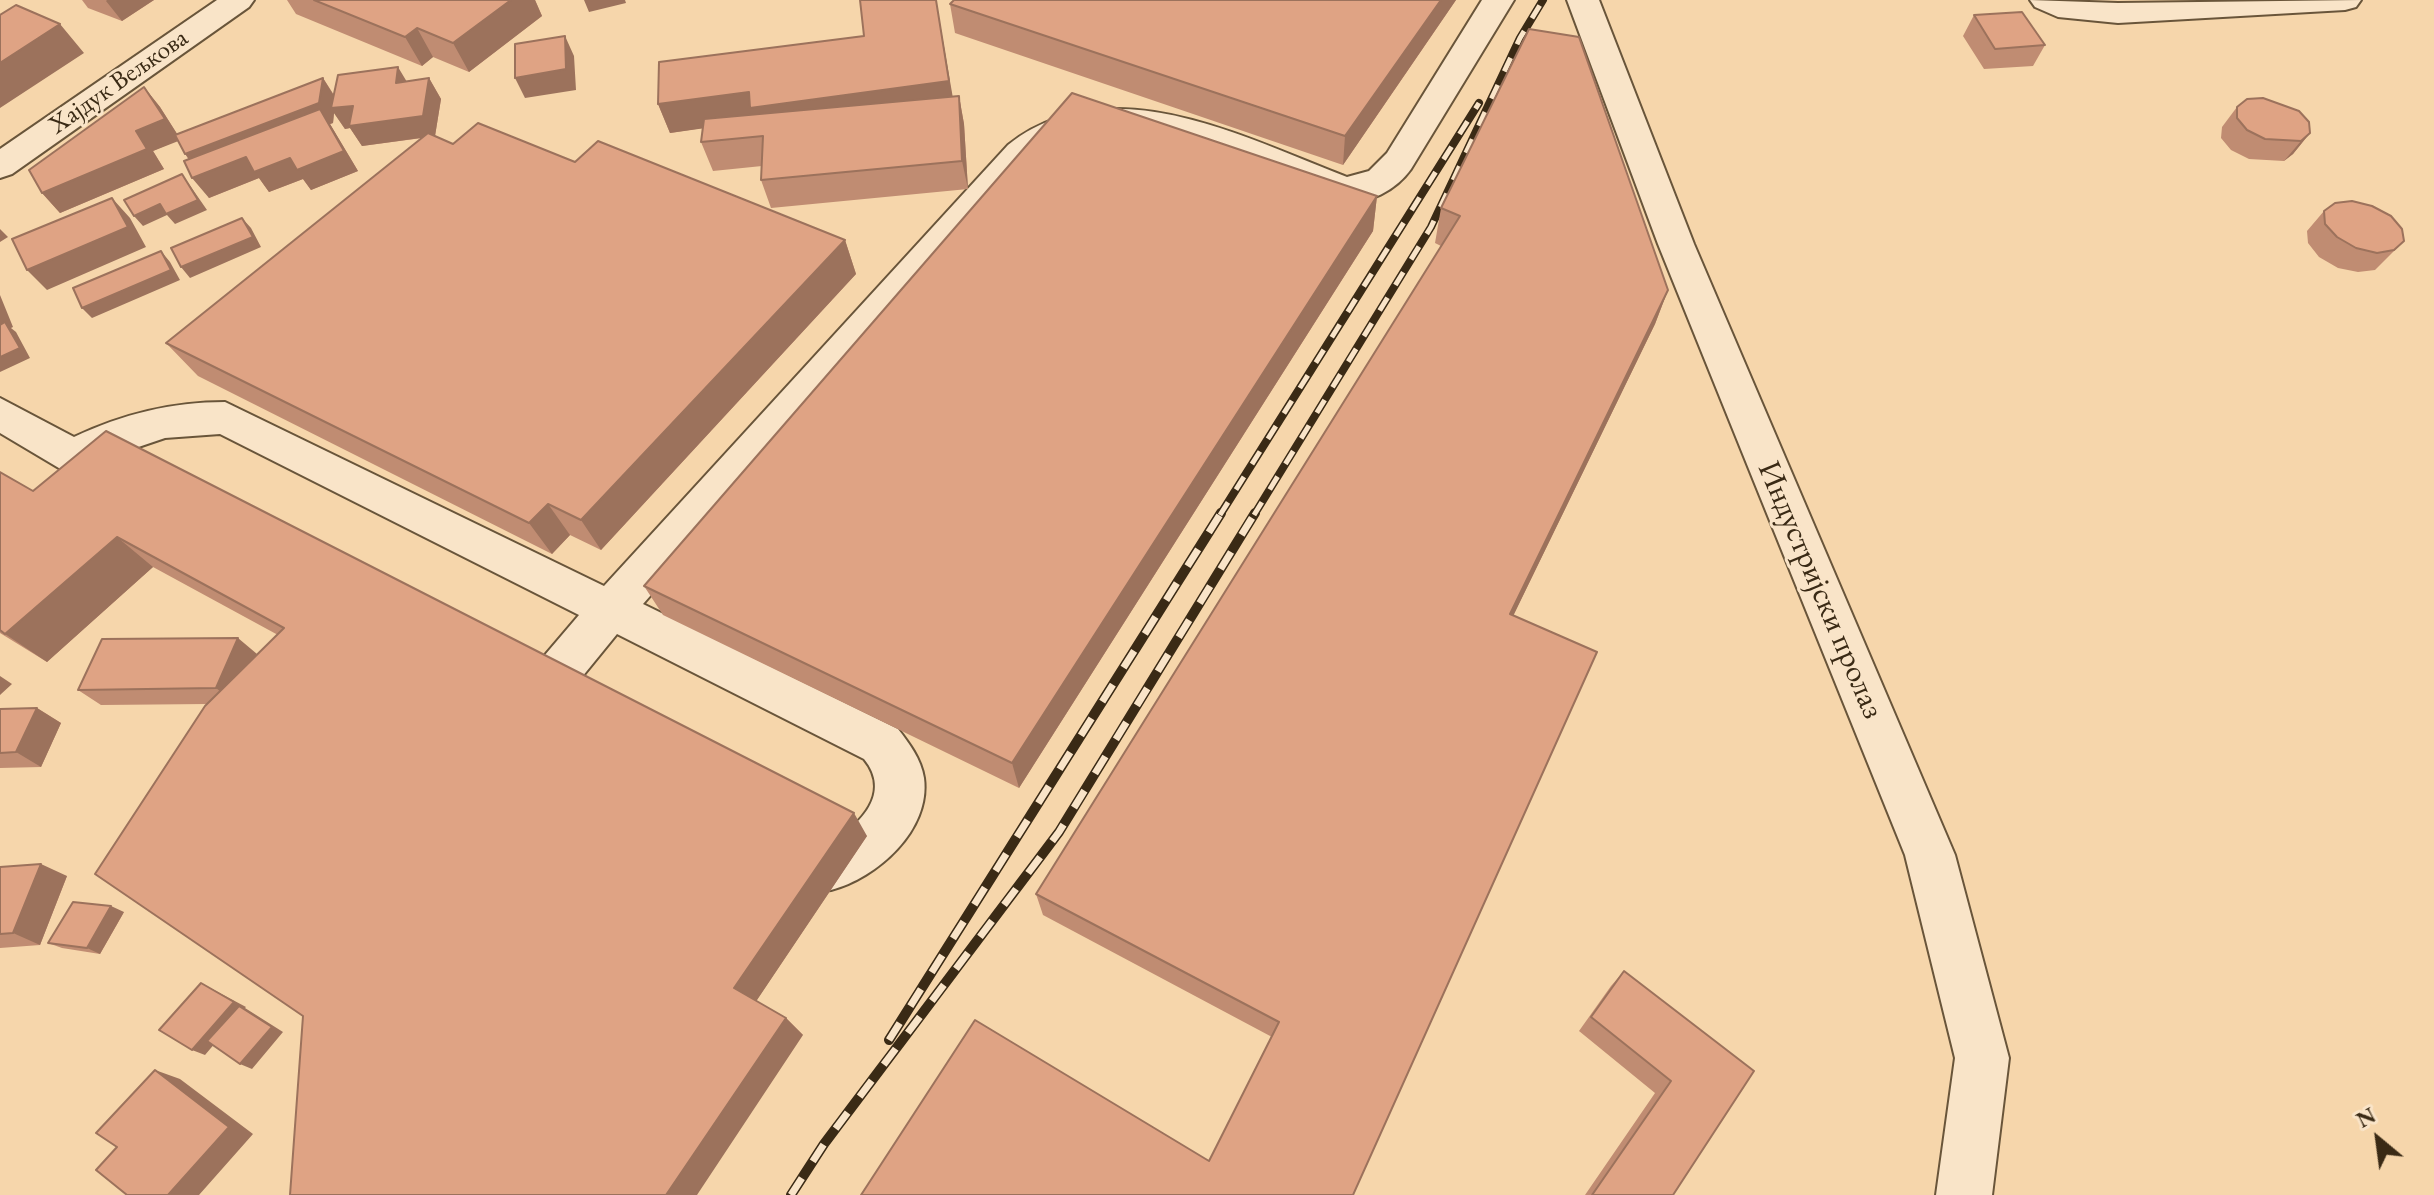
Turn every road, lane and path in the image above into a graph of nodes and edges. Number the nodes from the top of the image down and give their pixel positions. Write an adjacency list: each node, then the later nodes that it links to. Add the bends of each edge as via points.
1 (238, 0): 6 (street, Хајдук Вељкова)
2 (1498, 0): 10 (street, via 1399,161 1379,184 1367,188 1344,189 1189,131 1126,121 1079,120 1039,137)
3 (1583, 0): 15 (street, Индустријски пролаз, via 1676,244 1930,855 1982,1058)
4 (2046, 0): 5 (street, via 2069,10 2118,13)
5 (2345, 0)
6 (0, 166)
7 (0, 414): 8 (street)
8 (73, 457): 9 (street); 10 (street, via 141,426 182,417 225,418)
9 (155, 503)
10 (610, 610): 12 (street); 14 (street, via 881,744 898,763 898,805 874,840 852,857 828,867 790,862)
11 (483, 689): 12 (street)
12 (524, 713): 13 (street)
13 (564, 735)
14 (764, 847)
15 (1964, 1195)

